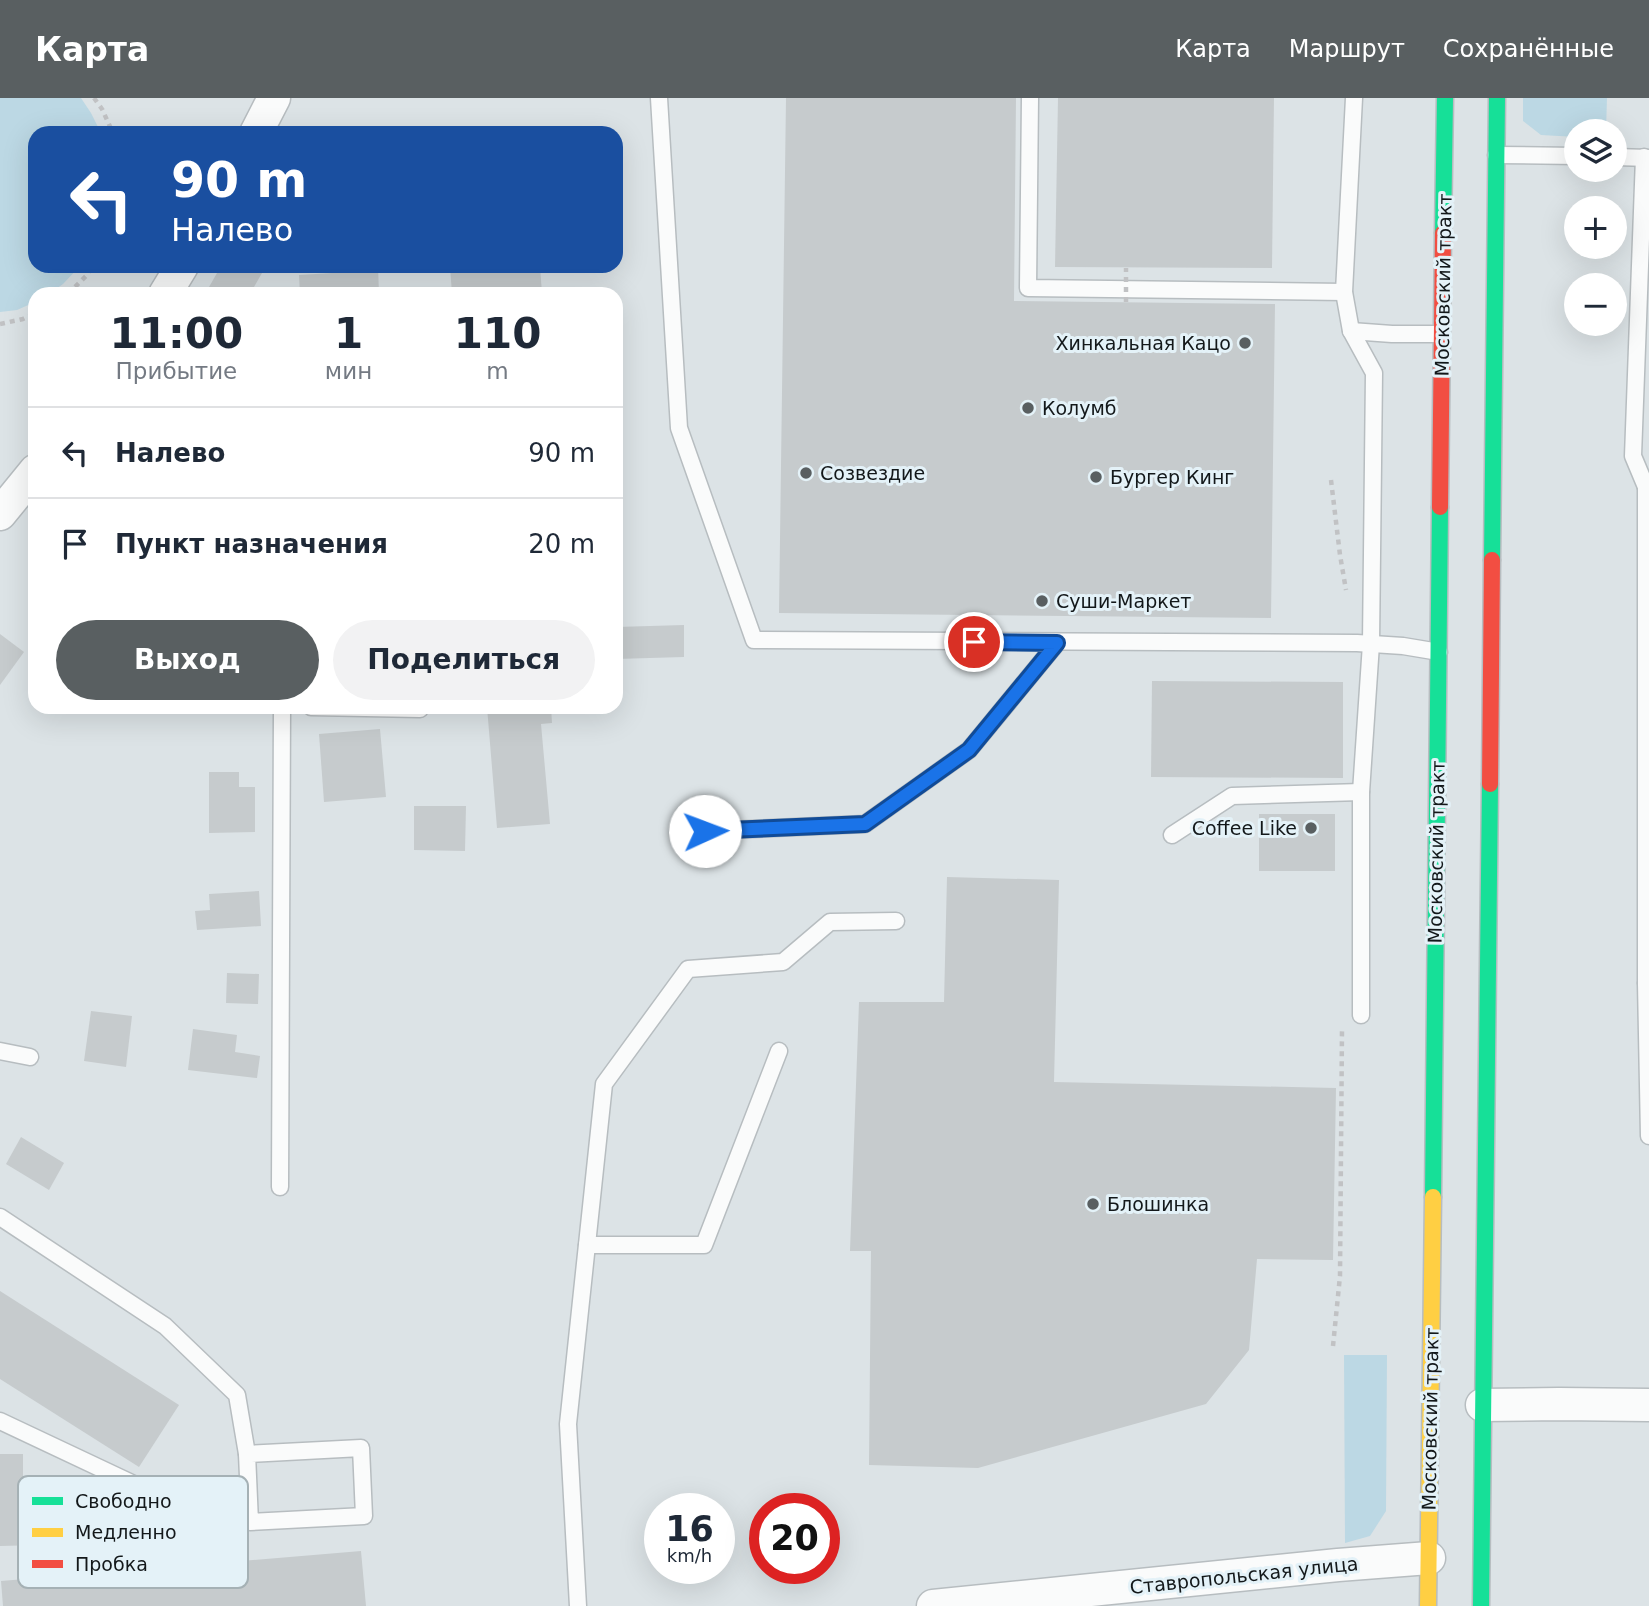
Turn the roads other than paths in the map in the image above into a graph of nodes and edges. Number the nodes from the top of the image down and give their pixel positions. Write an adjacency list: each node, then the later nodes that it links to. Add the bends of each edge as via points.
1 (274, 98): 7 (street)
2 (659, 98): 18 (lane, via 679,428 754,640)
3 (1030, 98): 12 (lane, via 1028,288)
4 (1354, 98): 12 (lane)
5 (1445, 98): 14 (main road, Московский тракт)
6 (1497, 98): 8 (main road)
7 (260, 126)
8 (1496, 155): 9 (lane); 35 (main road)
9 (1564, 156)
10 (1627, 157): 11 (lane)
11 (1647, 158): 16 (lane, via 1633,456)
12 (1344, 292): 13 (lane)
13 (1351, 331): 14 (lane); 19 (lane, via 1374,373)
14 (1442, 334): 20 (main road, Московский тракт)
15 (28, 480): 17 (street)
16 (1648, 487): 26 (lane)
17 (0, 514)
18 (1057, 643): 19 (lane); 23 (lane, via 969,750 865,824)
19 (1371, 644): 20 (lane); 22 (lane)
20 (1439, 652): 42 (main road, Московский тракт)
21 (282, 714): 32 (lane)
22 (1361, 792): 24 (lane, via 1232,796); 27 (lane)
23 (705, 831)
24 (1172, 835)
25 (896, 921): 34 (lane, via 830,922 783,962 688,969 604,1084)
26 (1647, 983): 31 (lane)
27 (1361, 1016)
28 (0, 1051): 30 (lane)
29 (779, 1051): 34 (lane, via 704,1245)
30 (30, 1057)
31 (1649, 1136)
32 (280, 1187)
33 (0, 1217): 38 (lane, via 165,1326 237,1395)
34 (587, 1245): 43 (lane, via 568,1424)
35 (1475, 1405): 36 (street); 46 (main road, via 1475,1555)
36 (1649, 1405)
37 (0, 1421): 39 (lane)
38 (247, 1454): 40 (lane); 41 (lane, via 361,1448 364,1516 250,1522)
39 (117, 1476)
40 (248, 1476)
41 (248, 1485)
42 (1435, 1558): 44 (street, Ставропольская улица); 45 (main road, Московский тракт)
43 (578, 1606)
44 (933, 1606)
45 (1428, 1606)
46 (1480, 1606)

